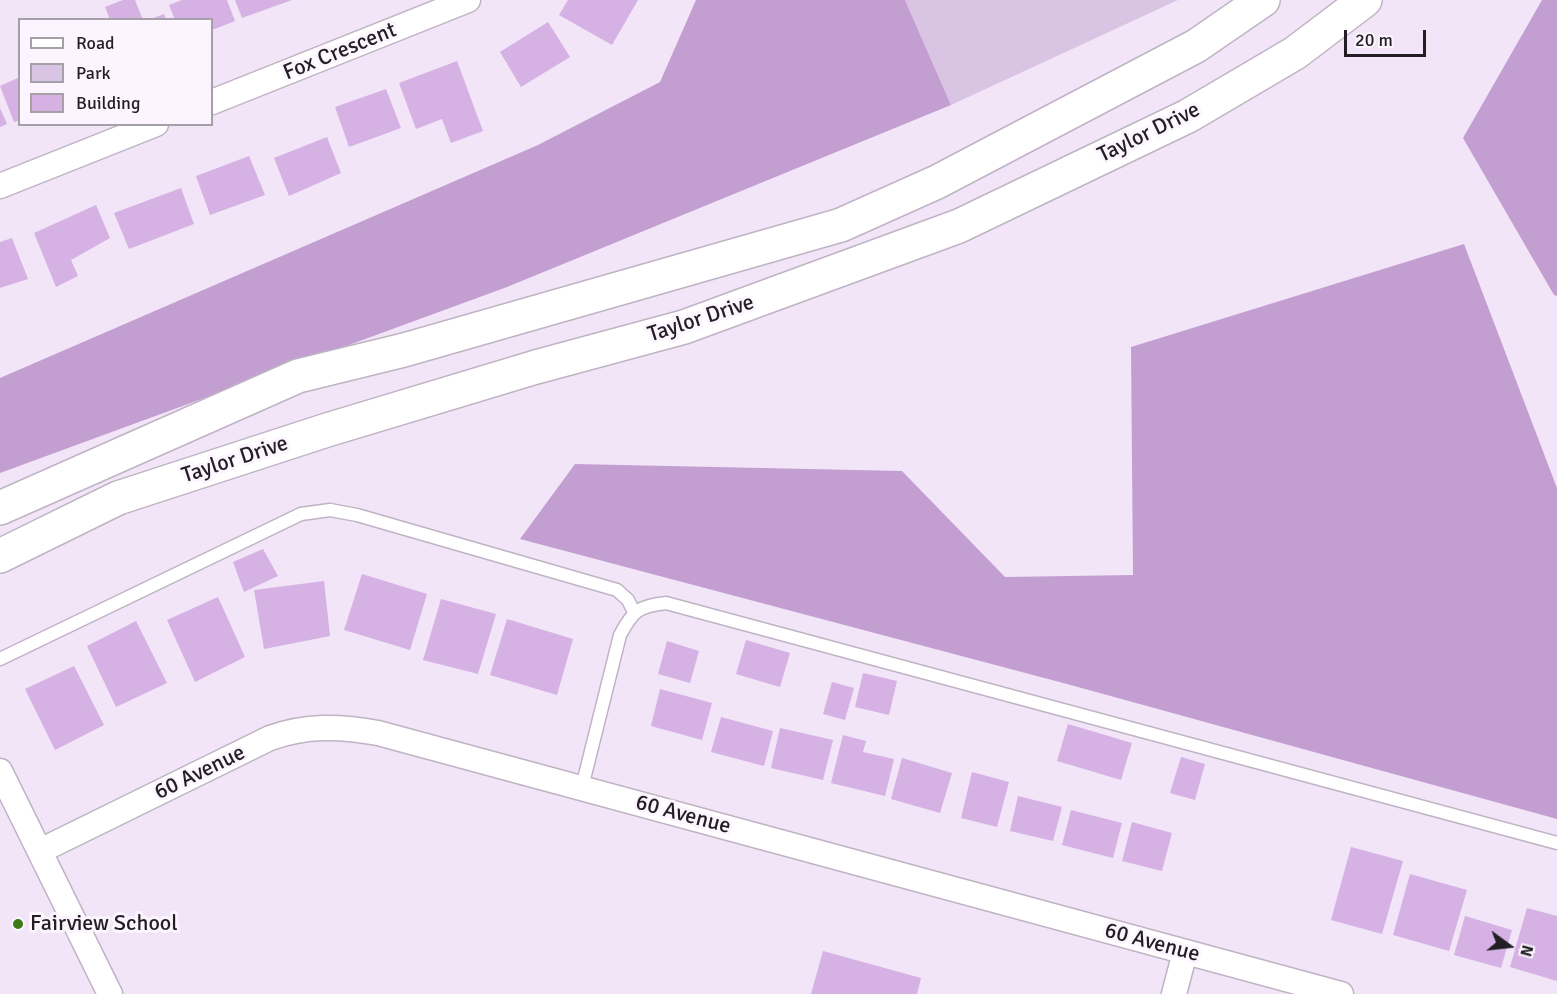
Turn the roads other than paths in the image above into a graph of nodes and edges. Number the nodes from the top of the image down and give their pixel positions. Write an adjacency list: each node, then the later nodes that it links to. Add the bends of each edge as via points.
1 (1263, 0): 7 (main road, Taylor Drive, via 1175,57 937,182 841,225 404,350 298,376)
2 (1365, 0): 8 (main road, Taylor Drive, via 1294,53 1188,116 959,226 684,327 327,430 118,498)
3 (452, 3): 4 (street, Fox Crescent)
4 (213, 102)
5 (151, 126): 6 (street)
6 (0, 186)
7 (0, 508)
8 (0, 556)
9 (634, 612): 10 (lane, via 617,590 357,515 318,510 301,514); 12 (lane, via 620,635); 13 (lane, via 666,603)
10 (0, 659)
11 (0, 771): 14 (street)
12 (582, 787): 14 (street, 60 Avenue, via 378,733 342,727 306,728 270,738); 15 (street, 60 Avenue)
13 (1557, 843)
14 (40, 851): 16 (street)
15 (1185, 952): 17 (street); 18 (street, 60 Avenue)
16 (110, 994)
17 (1174, 994)
18 (1341, 994)

